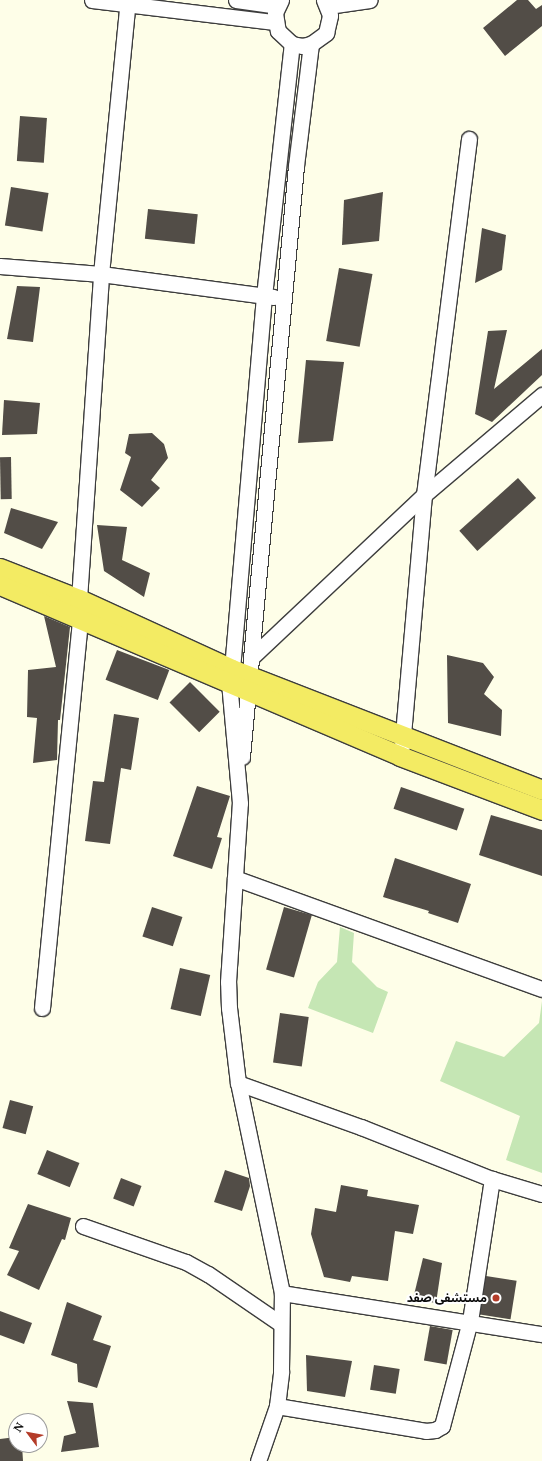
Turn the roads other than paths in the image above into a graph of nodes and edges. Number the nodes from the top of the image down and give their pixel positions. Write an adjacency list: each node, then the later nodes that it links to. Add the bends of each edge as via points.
1 (92, 0): 4 (street)
2 (236, 0): 5 (street)
3 (370, 0): 6 (street)
4 (127, 2): 7 (street); 14 (street)
5 (279, 3): 7 (street)
6 (326, 3): 9 (street, via 330,15 328,29 320,40)
7 (275, 22): 8 (street, via 278,31)
8 (292, 44): 9 (street); 11 (street)
9 (311, 44): 12 (street)
10 (468, 139): 18 (street)
11 (279, 163): 12 (street); 15 (street)
12 (296, 166): 16 (street)
13 (0, 266): 14 (street)
14 (101, 274): 15 (street); 21 (street)
15 (264, 296): 16 (street); 23 (street)
16 (284, 299): 22 (street)
17 (542, 395): 18 (street)
18 (424, 495): 22 (street); 25 (street)
19 (0, 568): 21 (main road)
20 (0, 585): 21 (main road)
21 (79, 608): 23 (main road); 32 (street)
22 (252, 656): 24 (street)
23 (230, 676): 24 (main road); 27 (street)
24 (248, 683): 25 (main road); 26 (main road); 27 (street)
25 (404, 737): 26 (street); 28 (main road)
26 (400, 756): 29 (main road)
27 (240, 786): 30 (street)
28 (542, 790)
29 (542, 810)
30 (235, 878): 31 (street); 33 (street, via 228,982)
31 (542, 989)
32 (42, 1008)
33 (238, 1084): 34 (street, via 361,1127); 37 (street)
34 (492, 1179): 35 (street); 38 (street)
35 (542, 1194)
36 (83, 1226): 39 (street, via 186,1262)
37 (282, 1293): 38 (street); 39 (street)
38 (470, 1321): 40 (street); 41 (street, via 442,1426 435,1430 426,1431)
39 (281, 1324): 41 (street)
40 (542, 1334)
41 (277, 1406): 42 (street)
42 (258, 1461)

